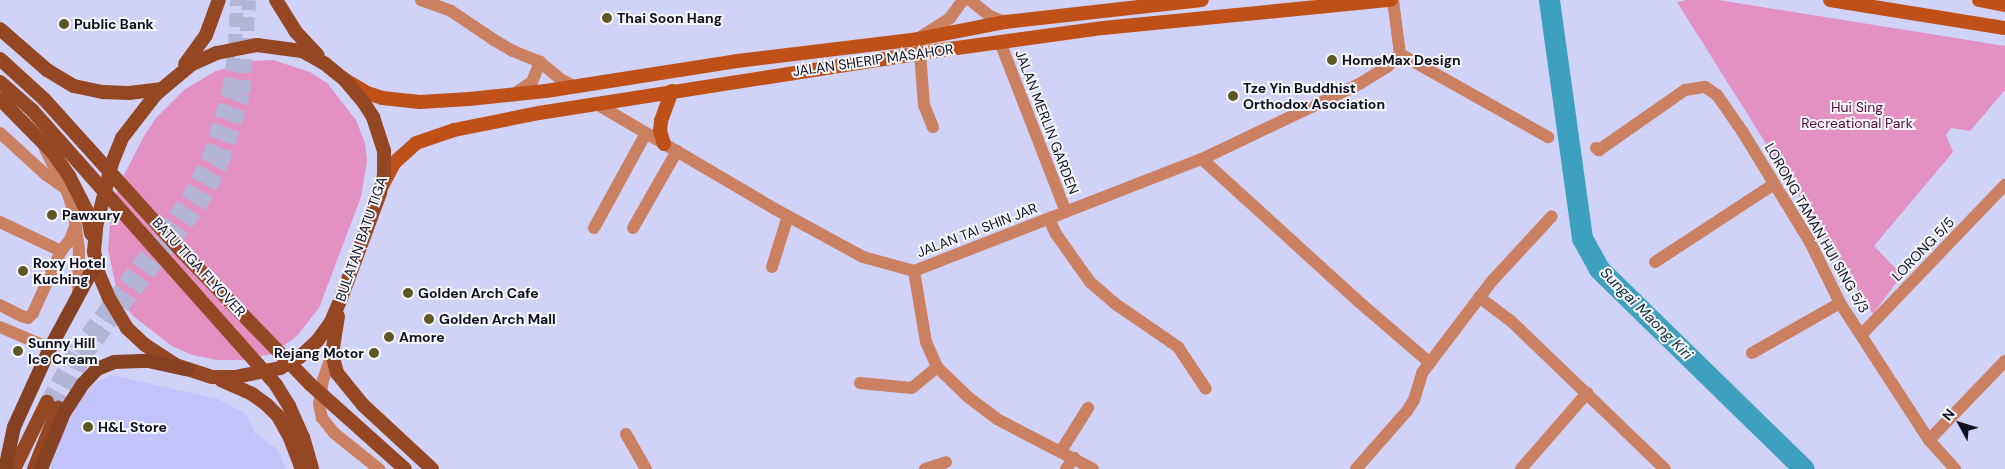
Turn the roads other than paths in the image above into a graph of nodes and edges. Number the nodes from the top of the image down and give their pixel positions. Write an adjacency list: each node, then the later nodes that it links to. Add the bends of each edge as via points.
1 (218, 0): 24 (main road, via 217,9 195,53)
2 (276, 0): 21 (main road, via 295,31)
3 (422, 0): 11 (street)
4 (962, 0): 15 (street, via 950,18)
5 (970, 0): 12 (street, via 990,16)
6 (1202, 0): 12 (main road, JALAN SHERIP MASAHOR)
7 (1392, 0): 16 (main road, JALAN SHERIP MASAHOR, via 1103,28); 18 (street)
8 (1830, 0): 13 (main road)
9 (1979, 0): 10 (main road)
10 (2005, 5)
11 (452, 6): 20 (street, via 513,51)
12 (1005, 22): 15 (main road, JALAN SHERIP MASAHOR)
13 (2005, 28)
14 (0, 29): 24 (main road, via 47,70 74,86 120,93)
15 (918, 39): 16 (main road, via 990,32); 25 (main road, JALAN SHERIP MASAHOR, via 737,61)
16 (1000, 42): 17 (main road, JALAN SHERIP MASAHOR); 42 (street, JALAN MERLIN GARDEN)
17 (920, 53): 26 (main road, JALAN SHERIP MASAHOR); 30 (street, via 924,105)
18 (1400, 54): 33 (street); 37 (street, JALAN TAI SHIN JAR, via 1387,67 1361,83)
19 (0, 58): 86 (main road, BATU TIGA FLYOVER, via 44,99 183,253 310,384)
20 (540, 62): 25 (street, via 560,79); 27 (street, via 532,82)
21 (324, 63): 22 (main road, BULATAN BATU TIGA); 24 (main road, BULATAN BATU TIGA, via 302,51 257,45 205,58)
22 (344, 79): 27 (main road, JALAN SHERIP MASAHOR, via 382,98 420,102); 40 (main road, BULATAN BATU TIGA, via 364,103 379,134 385,163)
23 (0, 82): 84 (main road, BATU TIGA FLYOVER, via 32,110 276,385 303,437)
24 (165, 85): 51 (main road, BULATAN BATU TIGA, via 131,126 117,150 98,215)
25 (576, 87): 27 (main road, JALAN SHERIP MASAHOR)
26 (672, 90): 29 (main road, JALAN SHERIP MASAHOR); 35 (main road, via 660,131)
27 (514, 94)
28 (0, 99): 34 (main road)
29 (595, 103): 32 (street, JALAN TAI SHIN JAR); 40 (main road, JALAN SHERIP MASAHOR, via 454,130 416,143 394,163)
30 (933, 127)
31 (0, 133): 41 (street)
32 (646, 133): 35 (street, JALAN TAI SHIN JAR); 48 (street)
33 (1548, 137)
34 (41, 140): 41 (street); 51 (main road, via 69,176 87,211)
35 (670, 148): 43 (street, JALAN TAI SHIN JAR); 49 (street)
36 (1596, 148): 38 (street, LORONG TAMAN HUI SING 5/3, via 1599,150 1685,90 1705,87 1718,96)
37 (1202, 159): 42 (street, JALAN TAI SHIN JAR); 66 (street)
38 (1774, 184): 52 (street); 58 (street, LORONG TAMAN HUI SING 5/3, via 1810,242)
39 (2005, 185): 61 (street, LORONG 5/5)
40 (382, 186): 55 (main road, BULATAN BATU TIGA)
41 (64, 188): 47 (street, via 72,203)
42 (1066, 212): 45 (street, JALAN TAI SHIN JAR)
43 (788, 216): 53 (street); 54 (street, JALAN TAI SHIN JAR, via 864,257)
44 (1552, 216): 57 (street)
45 (1049, 218): 54 (street, JALAN TAI SHIN JAR); 71 (street, via 1056,234 1090,282 1114,303 1178,347)
46 (0, 222): 50 (street)
47 (75, 226): 50 (street); 56 (street, via 79,250)
48 (594, 228)
49 (633, 228)
50 (61, 251): 59 (street, via 28,318)
51 (95, 258): 56 (highway); 68 (main road, BULATAN BATU TIGA, via 109,298 127,328 145,346 176,366)
52 (1655, 262)
53 (772, 267)
54 (914, 271): 67 (street, via 926,342)
55 (342, 296): 63 (main road); 69 (main road, BULATAN BATU TIGA, via 321,337 289,364 246,376)
56 (78, 297): 62 (highway)
57 (1479, 297): 66 (street); 72 (street, via 1510,320)
58 (1840, 303): 61 (street, LORONG TAMAN HUI SING 5/3); 64 (street)
59 (0, 305)
60 (0, 327): 62 (street)
61 (1862, 334): 75 (street, LORONG TAMAN HUI SING 5/3)
62 (50, 348): 79 (highway, via 14,427)
63 (332, 354): 85 (street, via 319,404 322,418 334,433); 87 (main road, via 337,374 348,388)
64 (1752, 354)
65 (2005, 361): 75 (street)
66 (1430, 363): 92 (street, via 1422,373 1407,412)
67 (937, 367): 70 (street, via 912,388); 76 (street, via 997,419)
68 (187, 369): 69 (main road, BULATAN BATU TIGA); 82 (highway, via 148,361 114,362 98,369 82,384 64,413)
69 (212, 377): 83 (main road, via 252,394 278,416)
70 (860, 383)
71 (1206, 389)
72 (1587, 394): 93 (street); 94 (street)
73 (1088, 408): 76 (street)
74 (626, 434): 88 (street)
75 (1929, 440): 95 (street, LORONG TAMAN HUI SING 5/3)
76 (1061, 451): 77 (street)
77 (1074, 458): 90 (street); 91 (street)
78 (946, 462): 89 (street)
79 (5, 469)
80 (14, 469): 81 (main road, via 52,405)
81 (34, 469)
82 (41, 469)
83 (302, 469)
84 (312, 469)
85 (379, 469)
86 (404, 469)
87 (432, 469)
88 (646, 469)
89 (925, 469)
90 (1066, 469)
91 (1093, 469)
92 (1356, 469)
93 (1521, 469)
94 (1664, 469)
95 (1955, 469)

